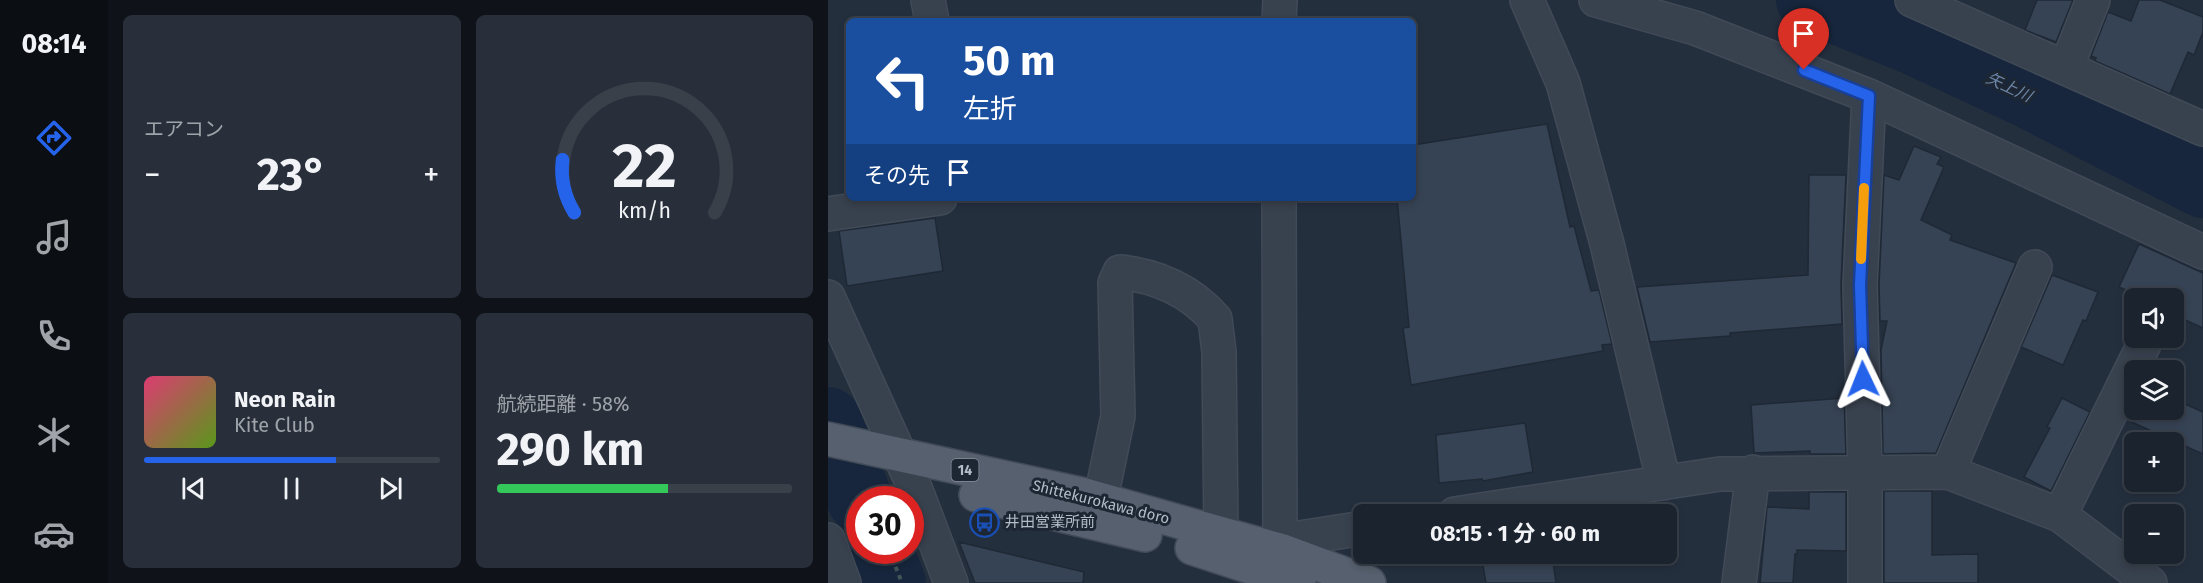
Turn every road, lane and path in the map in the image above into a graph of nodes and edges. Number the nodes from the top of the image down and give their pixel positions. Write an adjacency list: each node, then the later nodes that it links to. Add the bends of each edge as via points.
1 (928, 0): 7 (street)
2 (1280, 0): 8 (street)
3 (1527, 0): 25 (street, via 1563,83 1607,244)
4 (1596, 0): 10 (street, via 1695,28)
5 (1912, 0): 9 (street)
6 (2093, 0): 9 (street)
7 (931, 18)
8 (1279, 18)
9 (2066, 68): 11 (street)
10 (1869, 96): 15 (street); 23 (street, via 1860,285)
11 (2203, 129)
12 (919, 201): 14 (street)
13 (1279, 201): 33 (street)
14 (828, 214)
15 (2203, 252)
16 (2036, 267): 24 (street)
17 (828, 297): 21 (street)
18 (2142, 348): 28 (street)
19 (828, 439): 21 (main road, Shittekurokawa doro / 14)
20 (828, 461): 21 (main road, Shittekurokawa doro / 14)
21 (906, 468): 27 (main road, Shittekurokawa doro / 14); 36 (street)
22 (1753, 472): 23 (street); 25 (street); 38 (street)
23 (1865, 472): 24 (street); 39 (street)
24 (1948, 472): 28 (street)
25 (1664, 483): 26 (street)
26 (1522, 504)
27 (1098, 511): 31 (main road, Shittekurokawa doro / 14); 31 (street, via 1118,416 1115,283 1120,272 1151,278 1190,295 1215,319 1219,352)
28 (2060, 515): 40 (street)
29 (1353, 534): 33 (street)
30 (828, 540): 34 (street)
31 (1219, 544): 33 (main road, Shittekurokawa doro / 14)
32 (895, 564): 35 (path)
33 (1286, 567): 37 (main road, Shittekurokawa doro / 14)
34 (844, 583)
35 (902, 583)
36 (951, 583)
37 (1369, 583)
38 (1739, 583)
39 (1865, 583)
40 (2150, 583)

